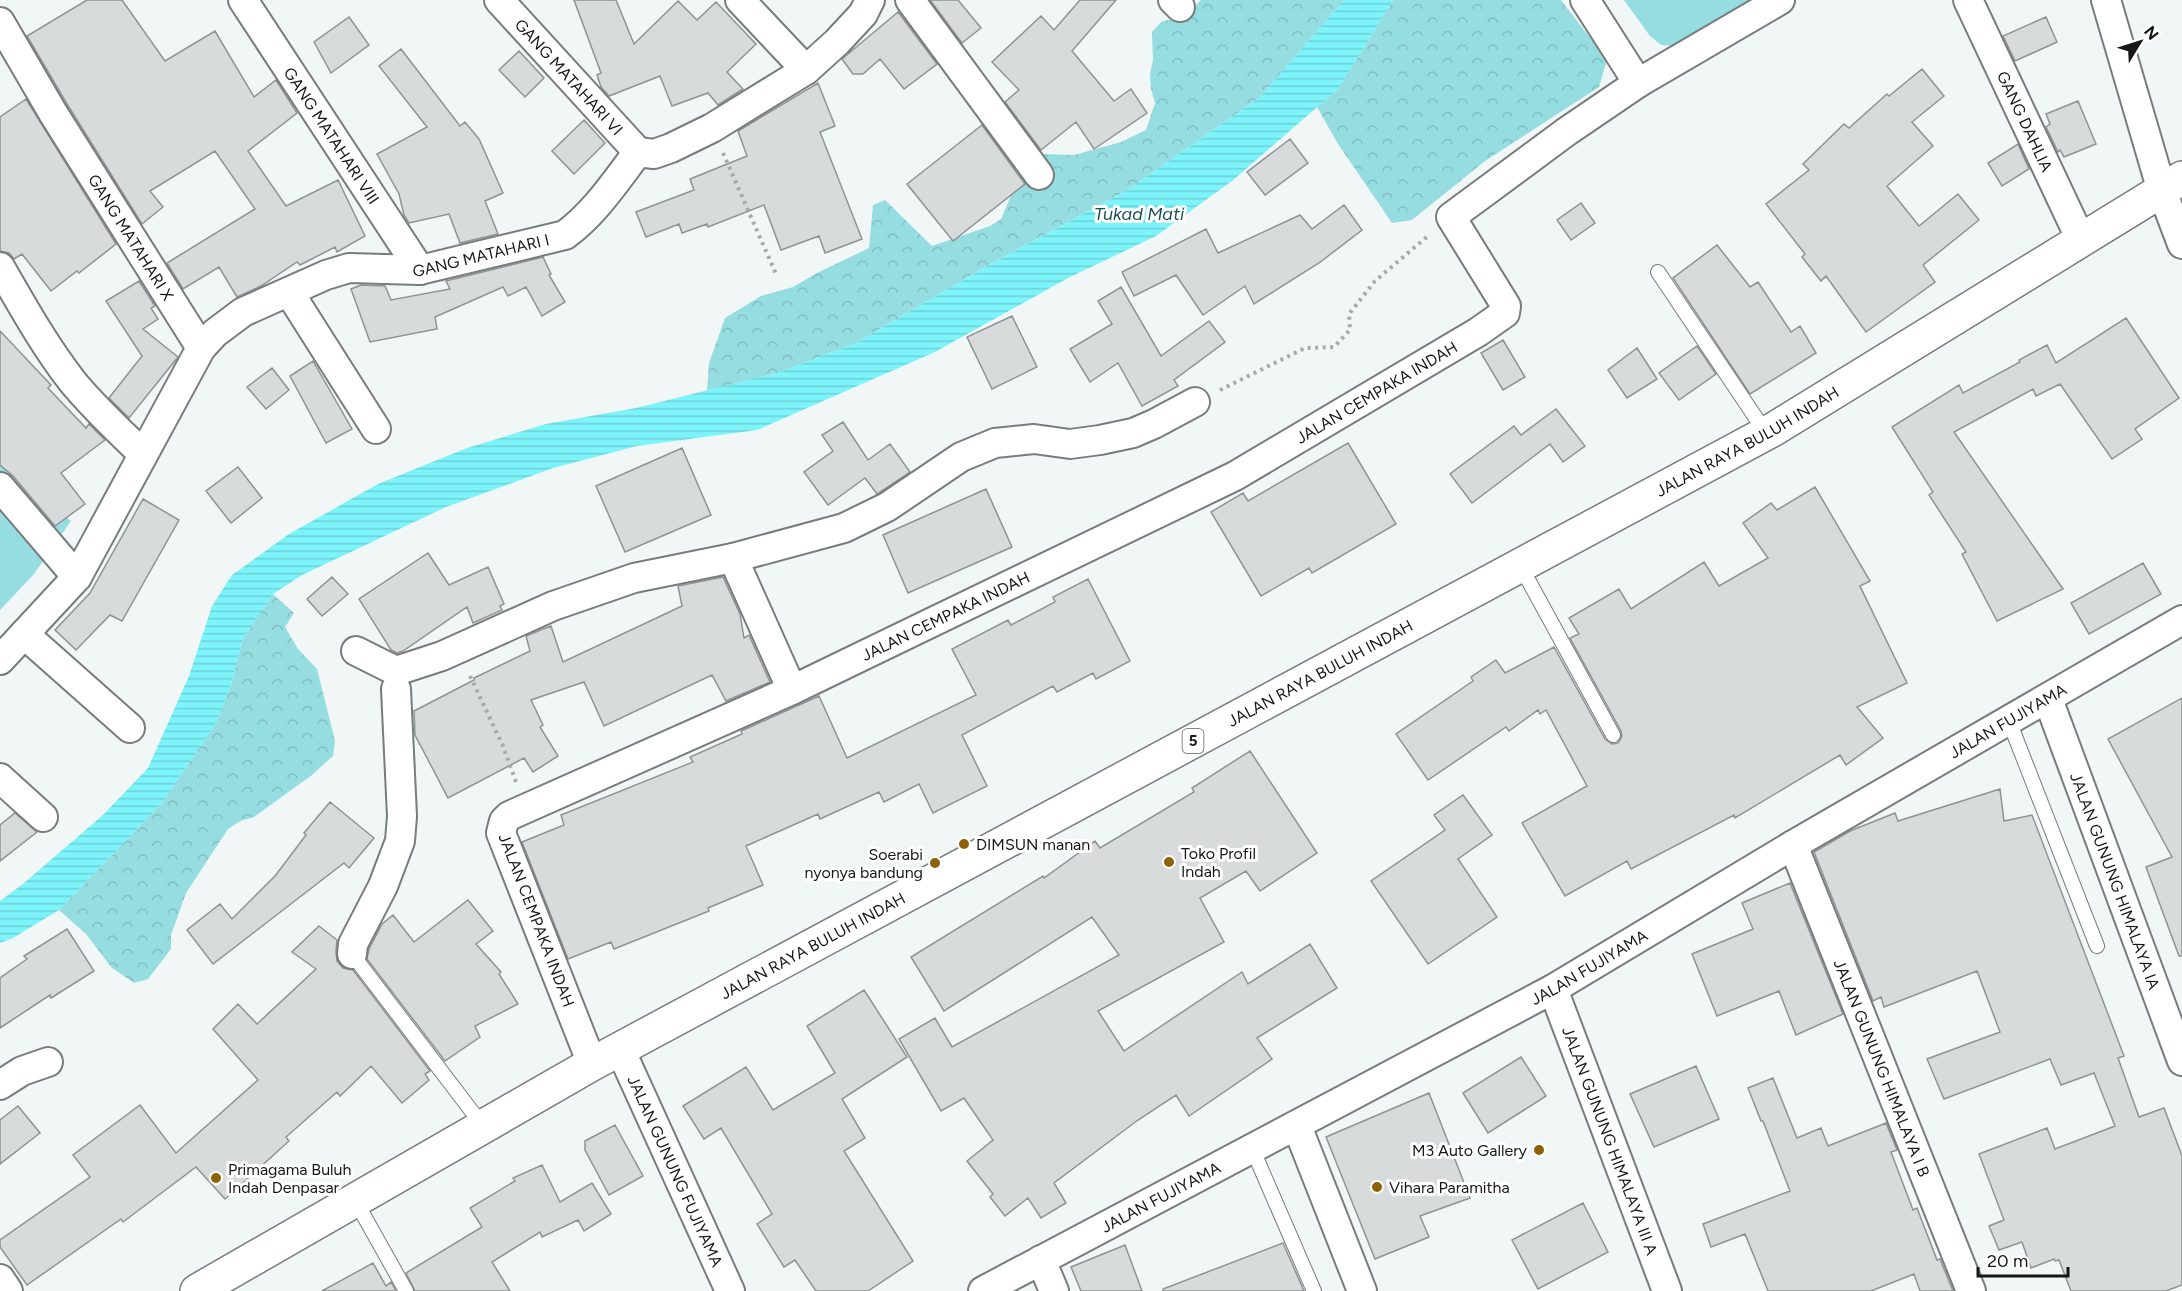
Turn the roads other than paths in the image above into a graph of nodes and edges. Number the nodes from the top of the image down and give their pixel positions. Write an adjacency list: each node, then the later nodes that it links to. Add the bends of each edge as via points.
1 (243, 0): 19 (street, GANG MATAHARI VIII)
2 (499, 0): 13 (street, GANG MATAHARI VI)
3 (740, 0): 11 (street)
4 (870, 0): 11 (street, via 863,14)
5 (910, 0): 14 (street)
6 (1585, 0): 12 (street)
7 (1780, 0): 12 (street)
8 (1968, 0): 16 (street, GANG DAHLIA)
9 (2106, 0): 15 (street)
10 (0, 22): 22 (street, GANG MATAHARI X)
11 (806, 70): 13 (street, via 712,128 654,154)
12 (1638, 82): 36 (street, JALAN CEMPAKA INDAH, via 1450,217 1504,301 1505,313 1235,476)
13 (638, 152): 19 (street, GANG MATAHARI I, via 583,222 565,235)
14 (1039, 175)
15 (2172, 185): 16 (highway, JALAN RAYA BULUH INDAH / 5); 17 (street)
16 (2081, 240): 25 (highway, JALAN RAYA BULUH INDAH / 5)
17 (2182, 244)
18 (0, 267): 26 (street, via 41,338 71,380)
19 (420, 270): 21 (street, GANG MATAHARI I, via 349,268)
20 (1658, 272): 25 (lane)
21 (289, 292): 22 (street, GANG MATAHARI I, via 243,312); 24 (street)
22 (201, 348): 26 (street)
23 (1195, 402): 28 (street, via 1133,433 1070,444 1034,439 995,443 961,457 866,519)
24 (376, 429)
25 (1766, 433): 29 (highway, JALAN RAYA BULUH INDAH / 5)
26 (143, 454): 30 (street)
27 (0, 488): 30 (street)
28 (733, 558): 33 (street, via 634,578 553,606 396,671); 36 (street)
29 (1520, 565): 40 (lane); 47 (highway, JALAN RAYA BULUH INDAH / 5)
30 (77, 577): 32 (street)
31 (2182, 620): 37 (street, JALAN FUJIYAMA)
32 (24, 634): 34 (street); 39 (street)
33 (356, 651)
34 (0, 660)
35 (396, 689): 45 (street, via 400,841)
36 (792, 690): 47 (street, JALAN CEMPAKA INDAH, via 504,821 501,833)
37 (2048, 699): 38 (street, JALAN FUJIYAMA); 48 (street, JALAN GUNUNG HIMALAYA IA)
38 (2009, 721): 43 (street, JALAN FUJIYAMA); 44 (lane)
39 (130, 728)
40 (1613, 735)
41 (0, 778): 42 (street)
42 (43, 817)
43 (1793, 845): 46 (street, JALAN FUJIYAMA); 66 (street, JALAN GUNUNG HIMALAYA I B)
44 (2097, 946)
45 (352, 954): 51 (lane)
46 (1553, 988): 52 (street, JALAN FUJIYAMA); 65 (street, JALAN GUNUNG HIMALAYA III A)
47 (606, 1057): 51 (highway, JALAN RAYA BULUH INDAH / 5); 60 (street, JALAN GUNUNG FUJIYAMA)
48 (2182, 1061)
49 (48, 1062): 50 (street, via 22,1071)
50 (0, 1085)
51 (483, 1126): 54 (highway, JALAN RAYA BULUH INDAH / 5)
52 (1297, 1126): 53 (street, JALAN FUJIYAMA); 64 (street)
53 (1252, 1148): 55 (street, JALAN FUJIYAMA); 63 (lane)
54 (355, 1200): 58 (highway, JALAN RAYA BULUH INDAH / 5); 59 (lane)
55 (1041, 1260): 61 (street, JALAN FUJIYAMA); 62 (street)
56 (0, 1279): 57 (street)
57 (8, 1291)
58 (198, 1291)
59 (406, 1291)
60 (730, 1291)
61 (983, 1291)
62 (1054, 1291)
63 (1314, 1291)
64 (1362, 1291)
65 (1667, 1291)
66 (1971, 1291)

